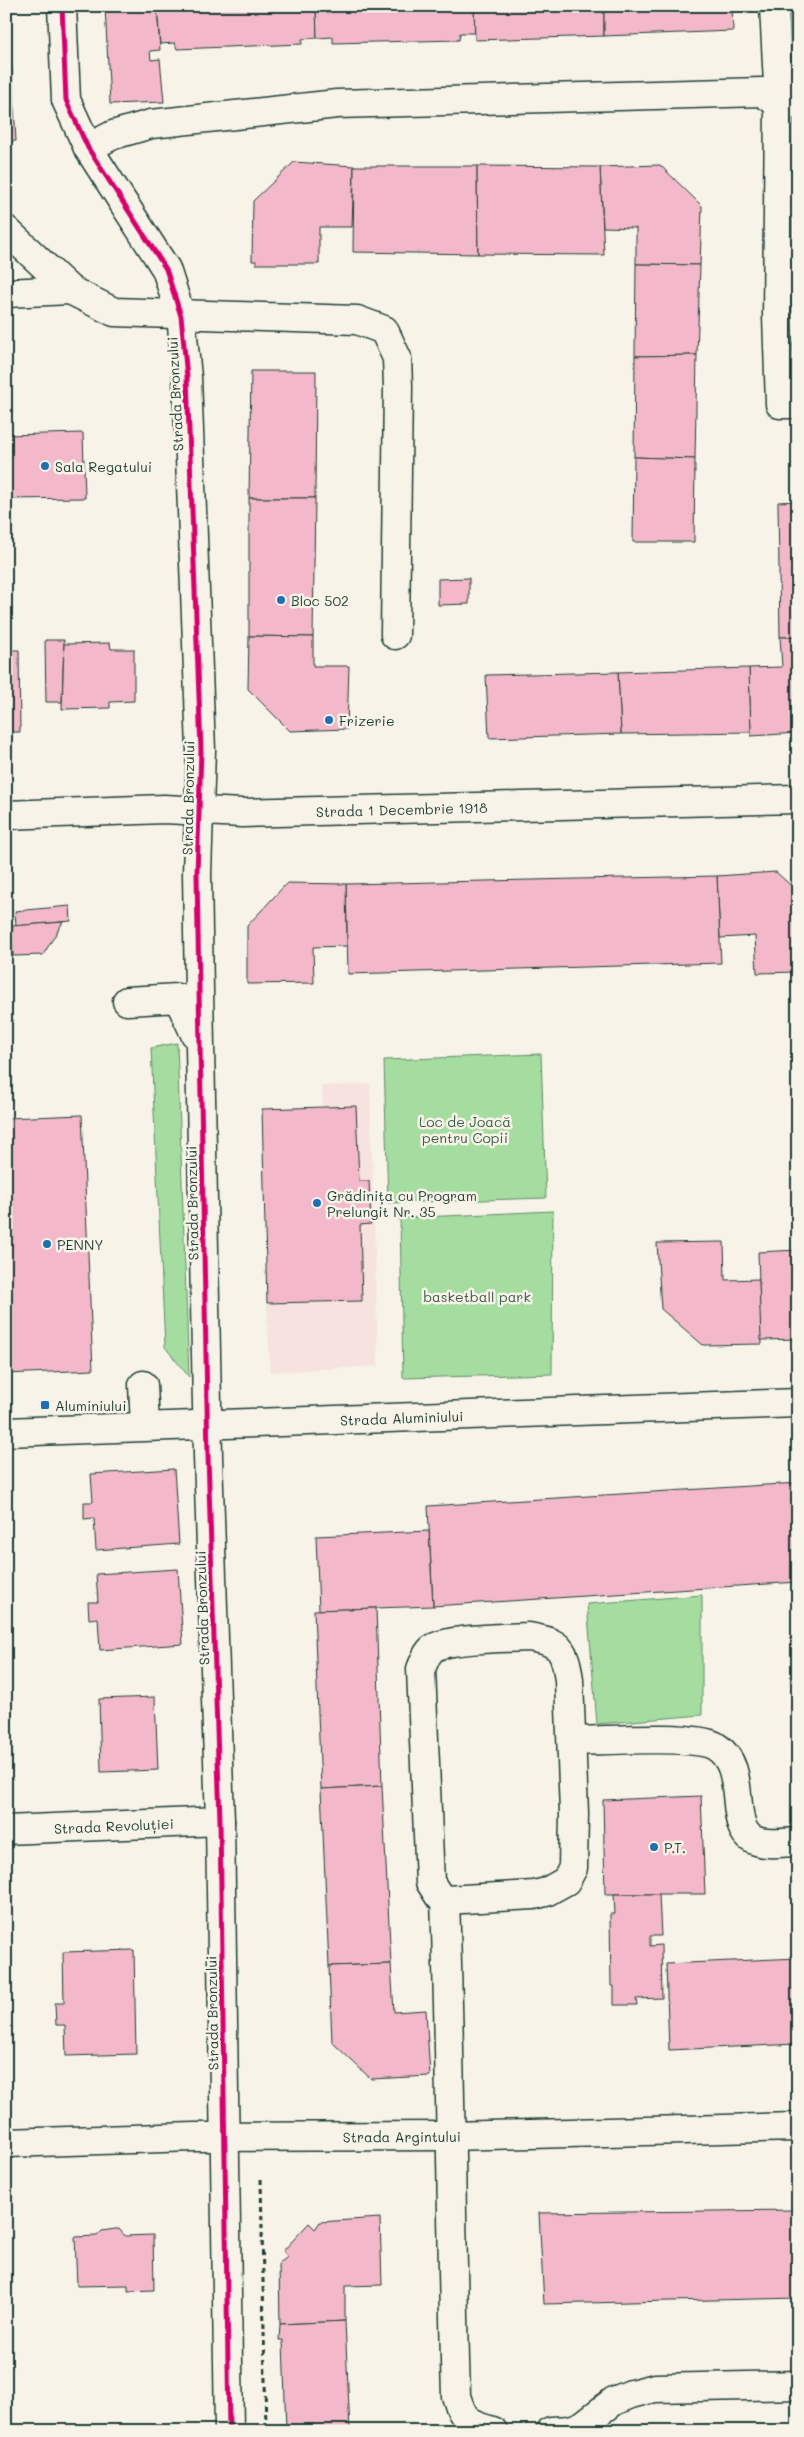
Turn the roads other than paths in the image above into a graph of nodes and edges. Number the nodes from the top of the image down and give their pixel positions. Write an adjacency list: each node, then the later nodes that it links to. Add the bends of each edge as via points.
1 (62, 6): 4 (street, Strada Bronzului, via 66,100)
2 (774, 6): 3 (street)
3 (789, 104): 4 (street, via 762,92 337,104 152,124 113,135); 9 (street)
4 (88, 148): 8 (street, Strada Bronzului, via 166,269)
5 (6, 230): 6 (street)
6 (70, 290): 7 (street); 8 (street, via 114,312)
7 (6, 293)
8 (181, 316): 11 (street, via 357,320 384,330 396,358 398,386); 13 (street, Strada Bronzului, via 187,377 200,750)
9 (788, 316): 10 (street, via 780,404)
10 (798, 404)
11 (395, 635)
12 (798, 799): 13 (street, Strada 1 Decembrie 1918, via 242,813)
13 (199, 811): 14 (street, Strada 1 Decembrie 1918, via 164,809); 16 (street, Strada Bronzului)
14 (6, 815)
15 (127, 1001): 16 (street, via 178,998)
16 (200, 1046): 19 (street, Strada Bronzului)
17 (143, 1385): 20 (street)
18 (798, 1403): 19 (street, Strada Aluminiului)
19 (207, 1424): 20 (street, Strada Aluminiului); 23 (street, Strada Bronzului)
20 (144, 1426): 21 (street, Strada Aluminiului)
21 (6, 1432)
22 (572, 1741): 25 (street, via 694,1739 714,1745 728,1756 734,1770 738,1815 746,1835 759,1842); 26 (street, via 573,1868 566,1881 552,1890 534,1895); 26 (street, via 566,1658 549,1640 529,1637 451,1642 433,1648 425,1658 422,1669 430,1882)
23 (220, 1821): 24 (street, Strada Revoluției); 29 (street, Strada Bronzului)
24 (6, 1830)
25 (798, 1842)
26 (445, 1900): 28 (street, via 452,2097)
27 (798, 2127): 28 (street, Strada Argintului)
28 (450, 2136): 29 (street, Strada Argintului); 33 (street, via 456,2396 467,2421)
29 (224, 2137): 30 (street, Strada Argintului); 32 (street, Strada Bronzului)
30 (6, 2143)
31 (798, 2384): 34 (street, via 655,2388 614,2401 583,2426)
32 (229, 2431)
33 (493, 2431)
34 (551, 2431)

